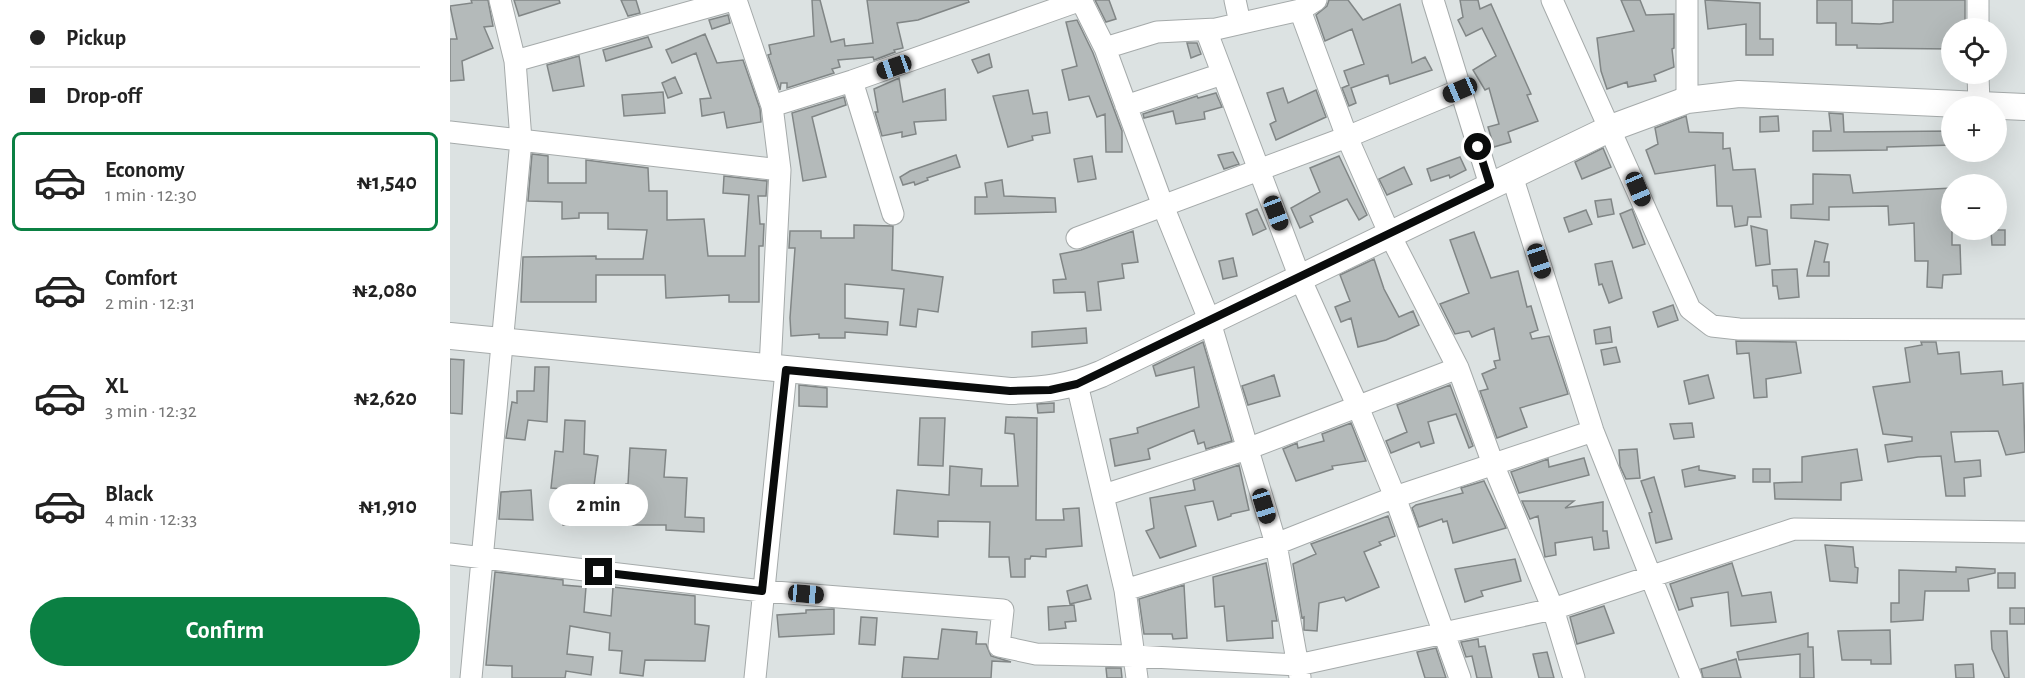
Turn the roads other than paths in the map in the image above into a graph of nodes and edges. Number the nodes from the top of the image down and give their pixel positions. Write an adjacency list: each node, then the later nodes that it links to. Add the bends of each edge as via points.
1 (500, 0): 14 (street)
2 (734, 0): 14 (street); 20 (street)
3 (1081, 0): 13 (street); 16 (street)
4 (1234, 0): 11 (street)
5 (1433, 0): 17 (street)
6 (1552, 0): 24 (street)
7 (1688, 0): 18 (street)
8 (1978, 0): 10 (street)
9 (1308, 5): 11 (street); 26 (street)
10 (1978, 18)
11 (1240, 23): 12 (street)
12 (1206, 30): 13 (street, via 1157,32); 15 (street)
13 (1105, 48): 21 (street)
14 (515, 61): 27 (street)
15 (1222, 74): 21 (street); 28 (street)
16 (852, 81): 20 (street); 32 (street)
17 (1460, 90): 26 (street); 30 (street)
18 (1687, 100): 19 (street, via 1739,94); 24 (street)
19 (1941, 103)
20 (772, 106): 29 (street)
21 (1126, 106): 31 (street)
22 (2007, 106): 23 (street)
23 (2025, 107)
24 (1611, 128): 30 (street); 37 (street, via 1690,309 1713,326)
25 (450, 132): 27 (street)
26 (1347, 137): 28 (street); 33 (street)
27 (521, 140): 29 (street); 39 (street)
28 (1259, 170): 31 (street); 35 (street)
29 (780, 171): 41 (street)
30 (1501, 181): 33 (street); 44 (street)
31 (1163, 206): 34 (street); 36 (street)
32 (893, 214)
33 (1390, 235): 35 (street); 40 (street)
34 (1077, 238)
35 (1300, 278): 36 (street); 43 (street)
36 (1210, 322): 42 (street); 45 (street)
37 (2025, 330)
38 (450, 336): 39 (street)
39 (504, 342): 41 (street); 52 (street)
40 (1458, 368): 43 (street); 46 (street)
41 (778, 369): 42 (street, via 1010,391 1050,390); 55 (street)
42 (1077, 384): 47 (street)
43 (1359, 407): 45 (street); 48 (street)
44 (1593, 431): 46 (street); 53 (street)
45 (1247, 449): 47 (street); 50 (street)
46 (1492, 464): 48 (street); 56 (street)
47 (1104, 495): 54 (street)
48 (1395, 497): 50 (street); 57 (street)
49 (2025, 532): 53 (street, via 1794,529)
50 (1276, 544): 54 (street); 59 (street)
51 (450, 554): 52 (street)
52 (483, 558): 55 (street); 60 (street)
53 (1652, 575): 56 (street); 65 (street)
54 (1125, 590): 58 (street)
55 (762, 591): 58 (street, via 1003,610 999,646 1036,654); 61 (street)
56 (1553, 609): 57 (street); 64 (street)
57 (1445, 635): 59 (street); 63 (street)
58 (1134, 656): 59 (street); 62 (street)
59 (1299, 671)
60 (471, 678)
61 (755, 678)
62 (1137, 678)
63 (1460, 678)
64 (1574, 678)
65 (1691, 678)

